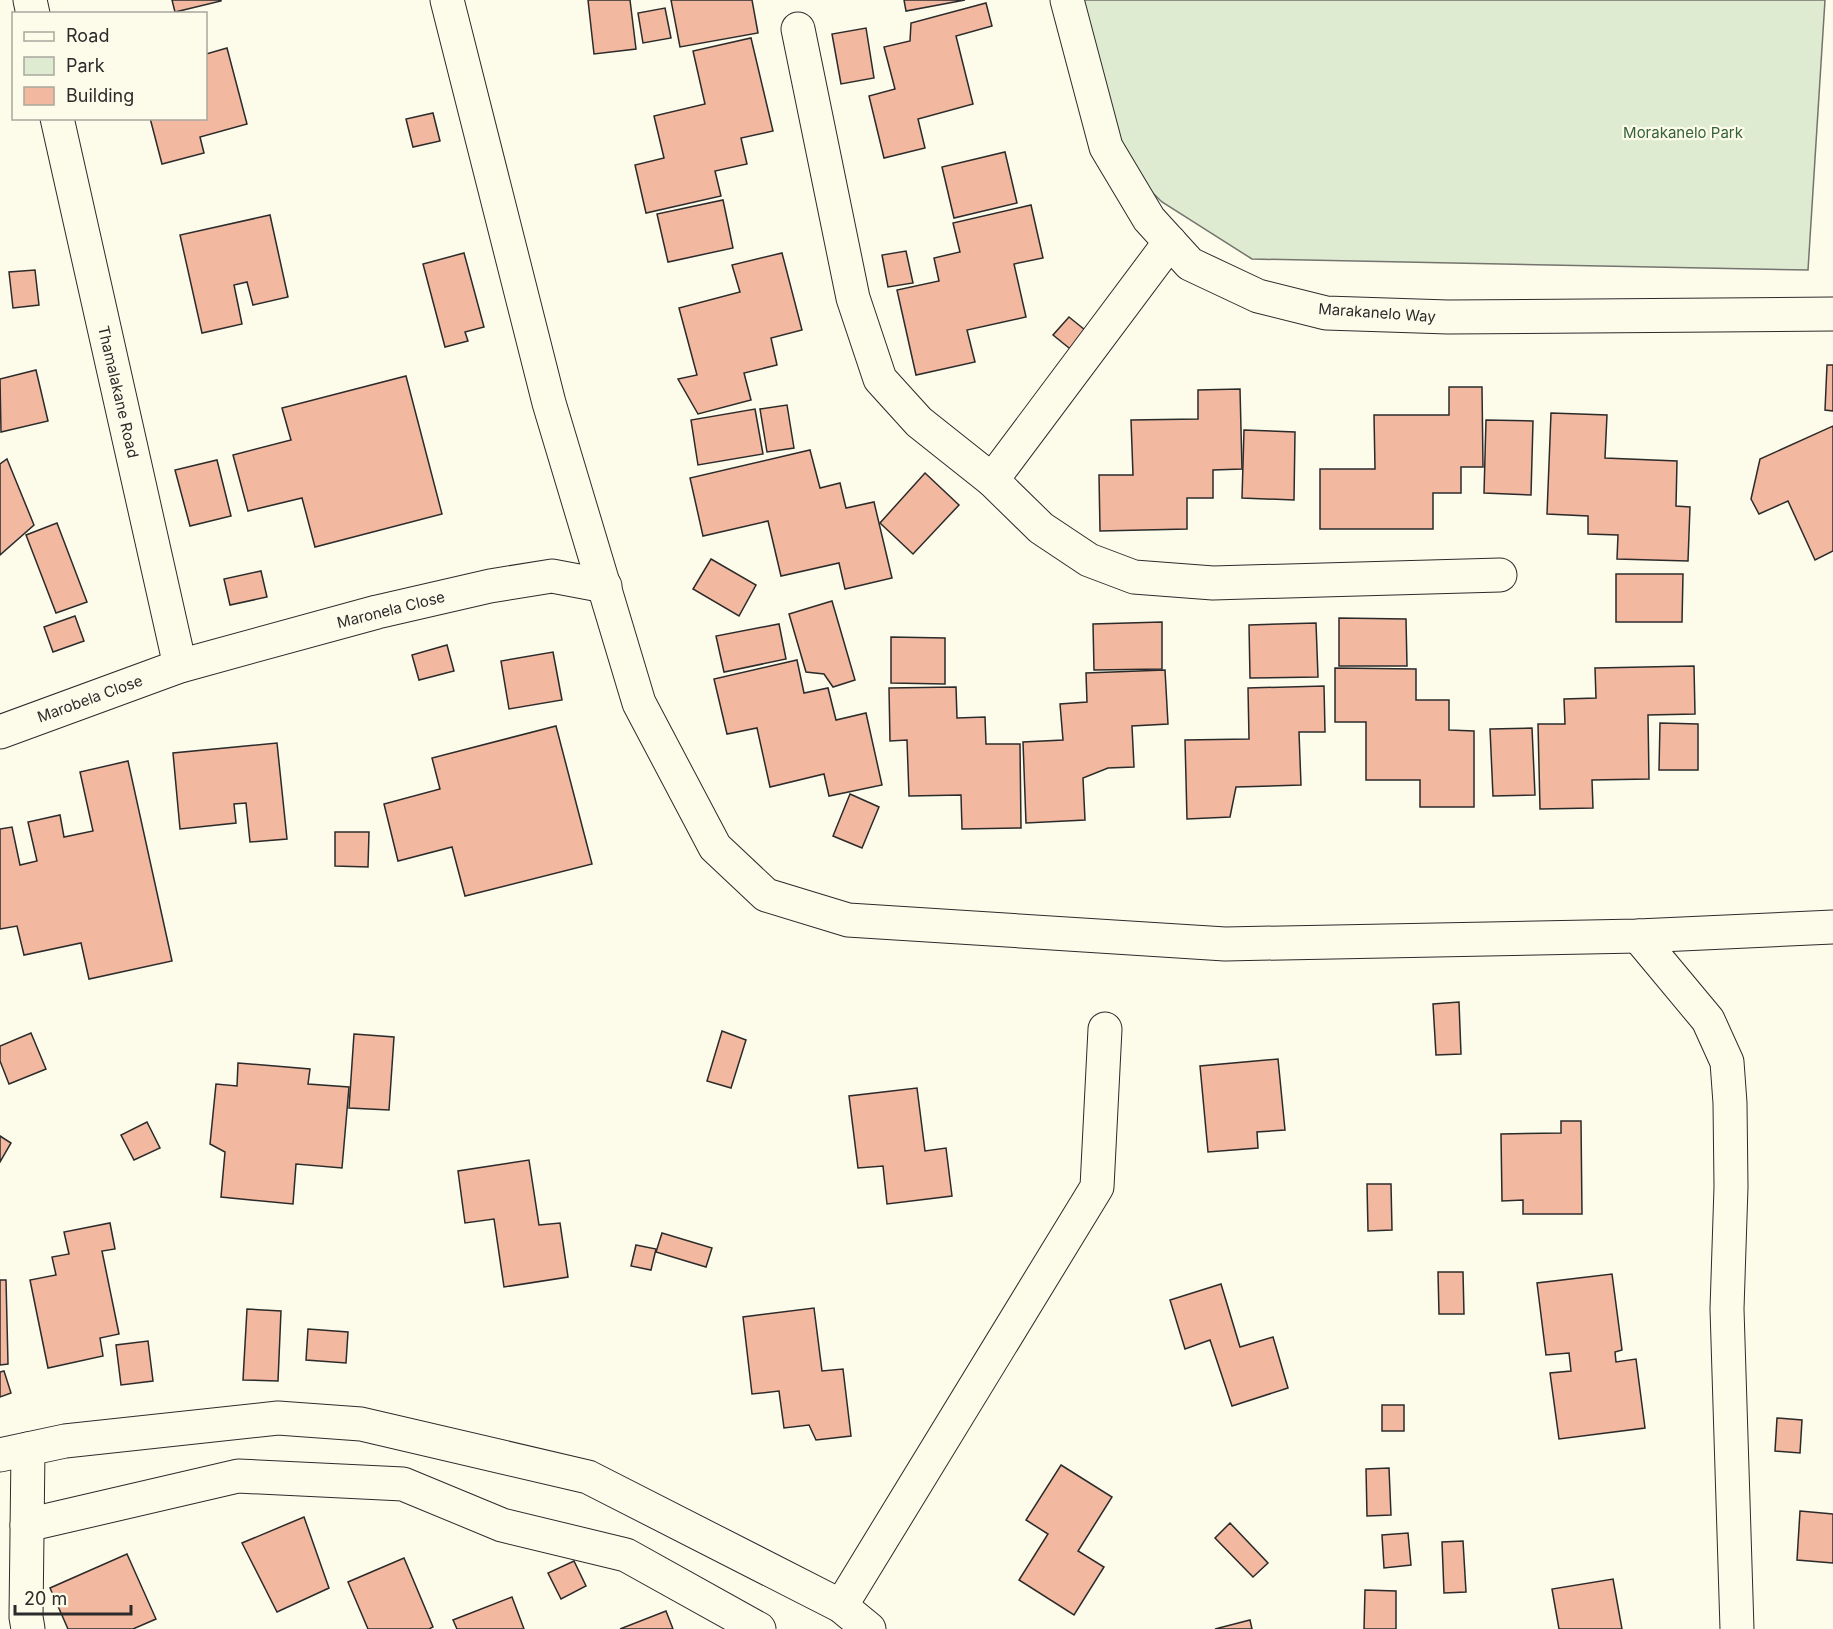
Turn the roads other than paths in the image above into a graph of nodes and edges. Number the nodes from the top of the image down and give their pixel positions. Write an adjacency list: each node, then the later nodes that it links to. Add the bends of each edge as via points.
1 (447, 0): 9 (street, via 549,403)
2 (1067, 0): 5 (street, Marakanelo Way, via 1106,147 1149,219)
3 (798, 29): 7 (street, via 853,298 879,379 919,422)
4 (57, 120): 10 (street, Thamalakane Road)
5 (1170, 242): 6 (street, Marakanelo Way, via 1190,264 1258,296 1326,313 1448,317); 7 (street)
6 (1833, 314)
7 (992, 480): 8 (street, via 1041,528 1089,560 1134,577 1213,583)
8 (1500, 575)
9 (604, 586): 10 (street, Maronela Close, via 552,576 490,586 377,612); 13 (street, via 639,703 714,847 766,895 848,920 1225,944)
10 (180, 666): 11 (street, Marobela Close)
11 (0, 732)
12 (1833, 927): 13 (street)
13 (1638, 936): 21 (street, via 1708,1020 1726,1062 1731,1187 1727,1309)
14 (1105, 1029): 17 (street, via 1097,1187)
15 (14, 1452): 16 (street); 17 (street, via 65,1441 278,1418 361,1424 588,1476)
16 (27, 1525): 18 (street); 19 (street, via 238,1476 403,1484 502,1525 626,1555)
17 (841, 1606): 20 (street)
18 (28, 1629)
19 (759, 1629)
20 (869, 1629)
21 (1737, 1629)

